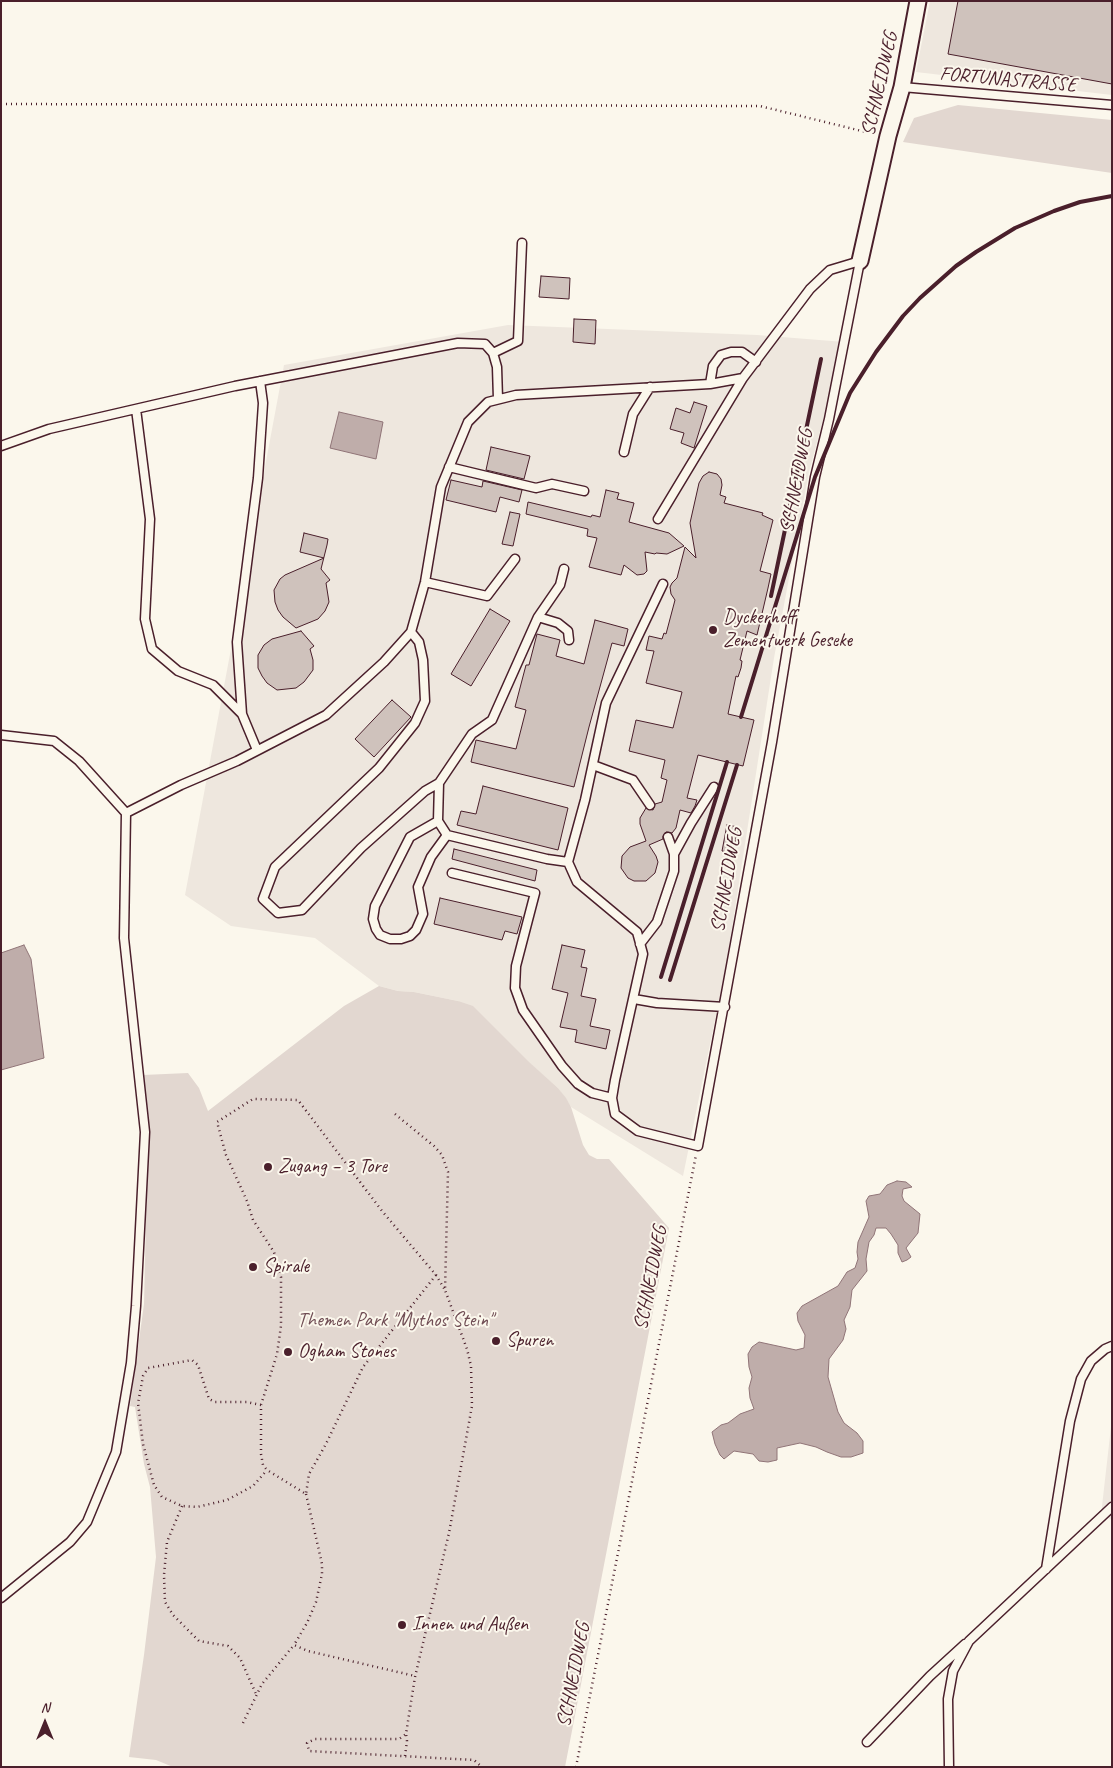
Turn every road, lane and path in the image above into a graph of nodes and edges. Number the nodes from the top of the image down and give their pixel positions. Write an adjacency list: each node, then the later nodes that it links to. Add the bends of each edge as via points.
1 (918, 1): 2 (street, SCHNEIDWEG)
2 (902, 87): 4 (lane, FORTUNASTRASSE); 5 (street, SCHNEIDWEG)
3 (1, 104): 5 (path, via 760,106)
4 (1112, 105)
5 (888, 136): 7 (street, SCHNEIDWEG)
6 (522, 243): 8 (lane, via 518,341)
7 (860, 261): 9 (lane, via 830,270 810,289); 44 (lane, SCHNEIDWEG, via 816,477)
8 (493, 353): 11 (lane, via 485,344 458,343); 14 (lane)
9 (756, 362): 10 (lane); 12 (lane, via 742,352 721,355 713,366)
10 (743, 378): 12 (lane); 20 (lane)
11 (260, 381): 15 (lane); 28 (lane, via 263,403 258,478 237,642)
12 (710, 384): 13 (lane)
13 (650, 388): 14 (lane, via 516,395); 17 (lane, via 633,414)
14 (498, 399): 18 (lane, via 488,402 468,422)
15 (136, 409): 16 (lane, via 49,429); 28 (lane, via 150,519 145,619 152,649 178,671 213,685)
16 (1, 446)
17 (624, 452)
18 (449, 467): 19 (lane, via 536,488 552,484); 23 (lane, via 441,487)
19 (584, 491)
20 (658, 519)
21 (515, 559): 23 (lane, via 487,596)
22 (564, 569): 25 (lane, via 560,585)
23 (425, 582): 26 (lane)
24 (663, 584): 31 (lane, via 606,703)
25 (538, 617): 27 (lane, via 558,622 568,631); 32 (lane, via 492,720 472,734)
26 (410, 632): 30 (lane, via 384,662 326,715); 32 (lane, via 419,642 423,660 424,701 415,723 379,768 275,867 264,899 278,913 302,910 361,848 424,791)
27 (569, 640)
28 (242, 714): 30 (lane)
29 (1, 735): 35 (lane, via 54,741 79,761)
30 (257, 750): 35 (lane)
31 (592, 765): 34 (lane, via 632,780); 40 (lane)
32 (440, 783): 36 (lane)
33 (714, 787): 39 (lane)
34 (650, 805)
35 (126, 813): 57 (lane, via 124,938 145,1132 131,1363 116,1452 87,1522 70,1542)
36 (438, 821): 37 (lane); 37 (lane, via 410,837 375,906 373,918 380,935 401,939 416,930 423,914 418,887 431,857)
37 (447, 835): 40 (lane, via 547,860)
38 (668, 837): 39 (lane)
39 (674, 854): 42 (lane, via 674,871 657,922)
40 (568, 862): 42 (lane, via 577,882 637,932)
41 (452, 873): 45 (lane, via 535,893 516,966 515,988 523,1010 578,1084 592,1093)
42 (640, 944): 43 (lane, via 643,954)
43 (634, 999): 44 (lane); 45 (lane)
44 (724, 1007): 47 (lane, SCHNEIDWEG)
45 (612, 1098): 47 (lane, via 615,1114 638,1131)
46 (395, 1114): 49 (path, via 442,1154 448,1172)
47 (698, 1146): 67 (path, SCHNEIDWEG)
48 (436, 1275): 49 (path); 51 (path, via 382,1211 298,1100 253,1099 217,1122 226,1155 253,1220 274,1252 281,1277 281,1326 277,1354); 53 (path, via 363,1367 309,1474)
49 (446, 1290): 60 (path, via 471,1366 472,1406 443,1560)
50 (1112, 1346): 56 (lane, via 1091,1361 1081,1379 1070,1421)
51 (261, 1405): 52 (path, via 261,1454); 54 (path, via 209,1399 198,1365 192,1360 148,1368 143,1376 138,1403 143,1444 154,1485 162,1497)
52 (268, 1470): 53 (path); 54 (path, via 253,1486 227,1500 197,1508)
53 (306, 1494): 59 (path, via 322,1574 316,1602)
54 (182, 1506): 61 (path, via 167,1542 165,1602 173,1615 199,1641 228,1646 240,1658)
55 (1112, 1507): 56 (lane)
56 (1046, 1569): 58 (lane)
57 (1, 1598)
58 (969, 1641): 64 (lane, via 930,1676); 68 (lane, via 953,1671 948,1699)
59 (294, 1645): 60 (path); 61 (path)
60 (415, 1677): 63 (path)
61 (256, 1694): 62 (path)
62 (243, 1723)
63 (406, 1734): 65 (path); 65 (path, via 399,1739 315,1739 307,1744 309,1751)
64 (867, 1742)
65 (405, 1756): 66 (path, via 474,1760)
66 (482, 1767)
67 (576, 1767)
68 (949, 1767)

